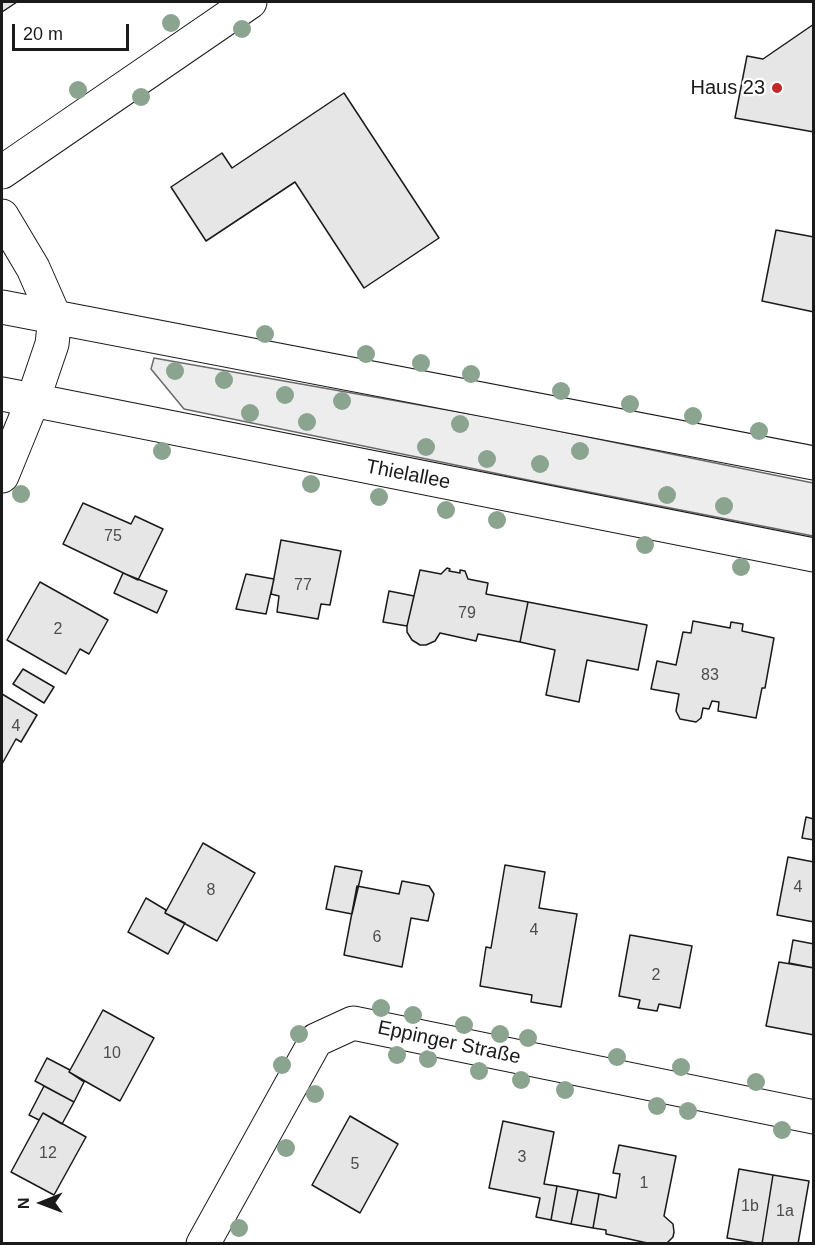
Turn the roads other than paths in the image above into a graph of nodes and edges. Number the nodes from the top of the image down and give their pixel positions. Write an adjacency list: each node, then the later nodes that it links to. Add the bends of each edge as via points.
1 (250, 2): 2 (main road)
2 (2, 172)
3 (2, 216): 5 (main road, via 33,268)
4 (2, 307): 5 (main road)
5 (55, 318): 6 (main road, via 52,344); 7 (main road)
6 (17, 397): 8 (main road); 9 (main road, Thielallee)
7 (813, 463)
8 (2, 476)
9 (813, 555)
10 (813, 1117): 11 (main road, Eppinger Straße, via 352,1023 316,1040)
11 (203, 1244)

